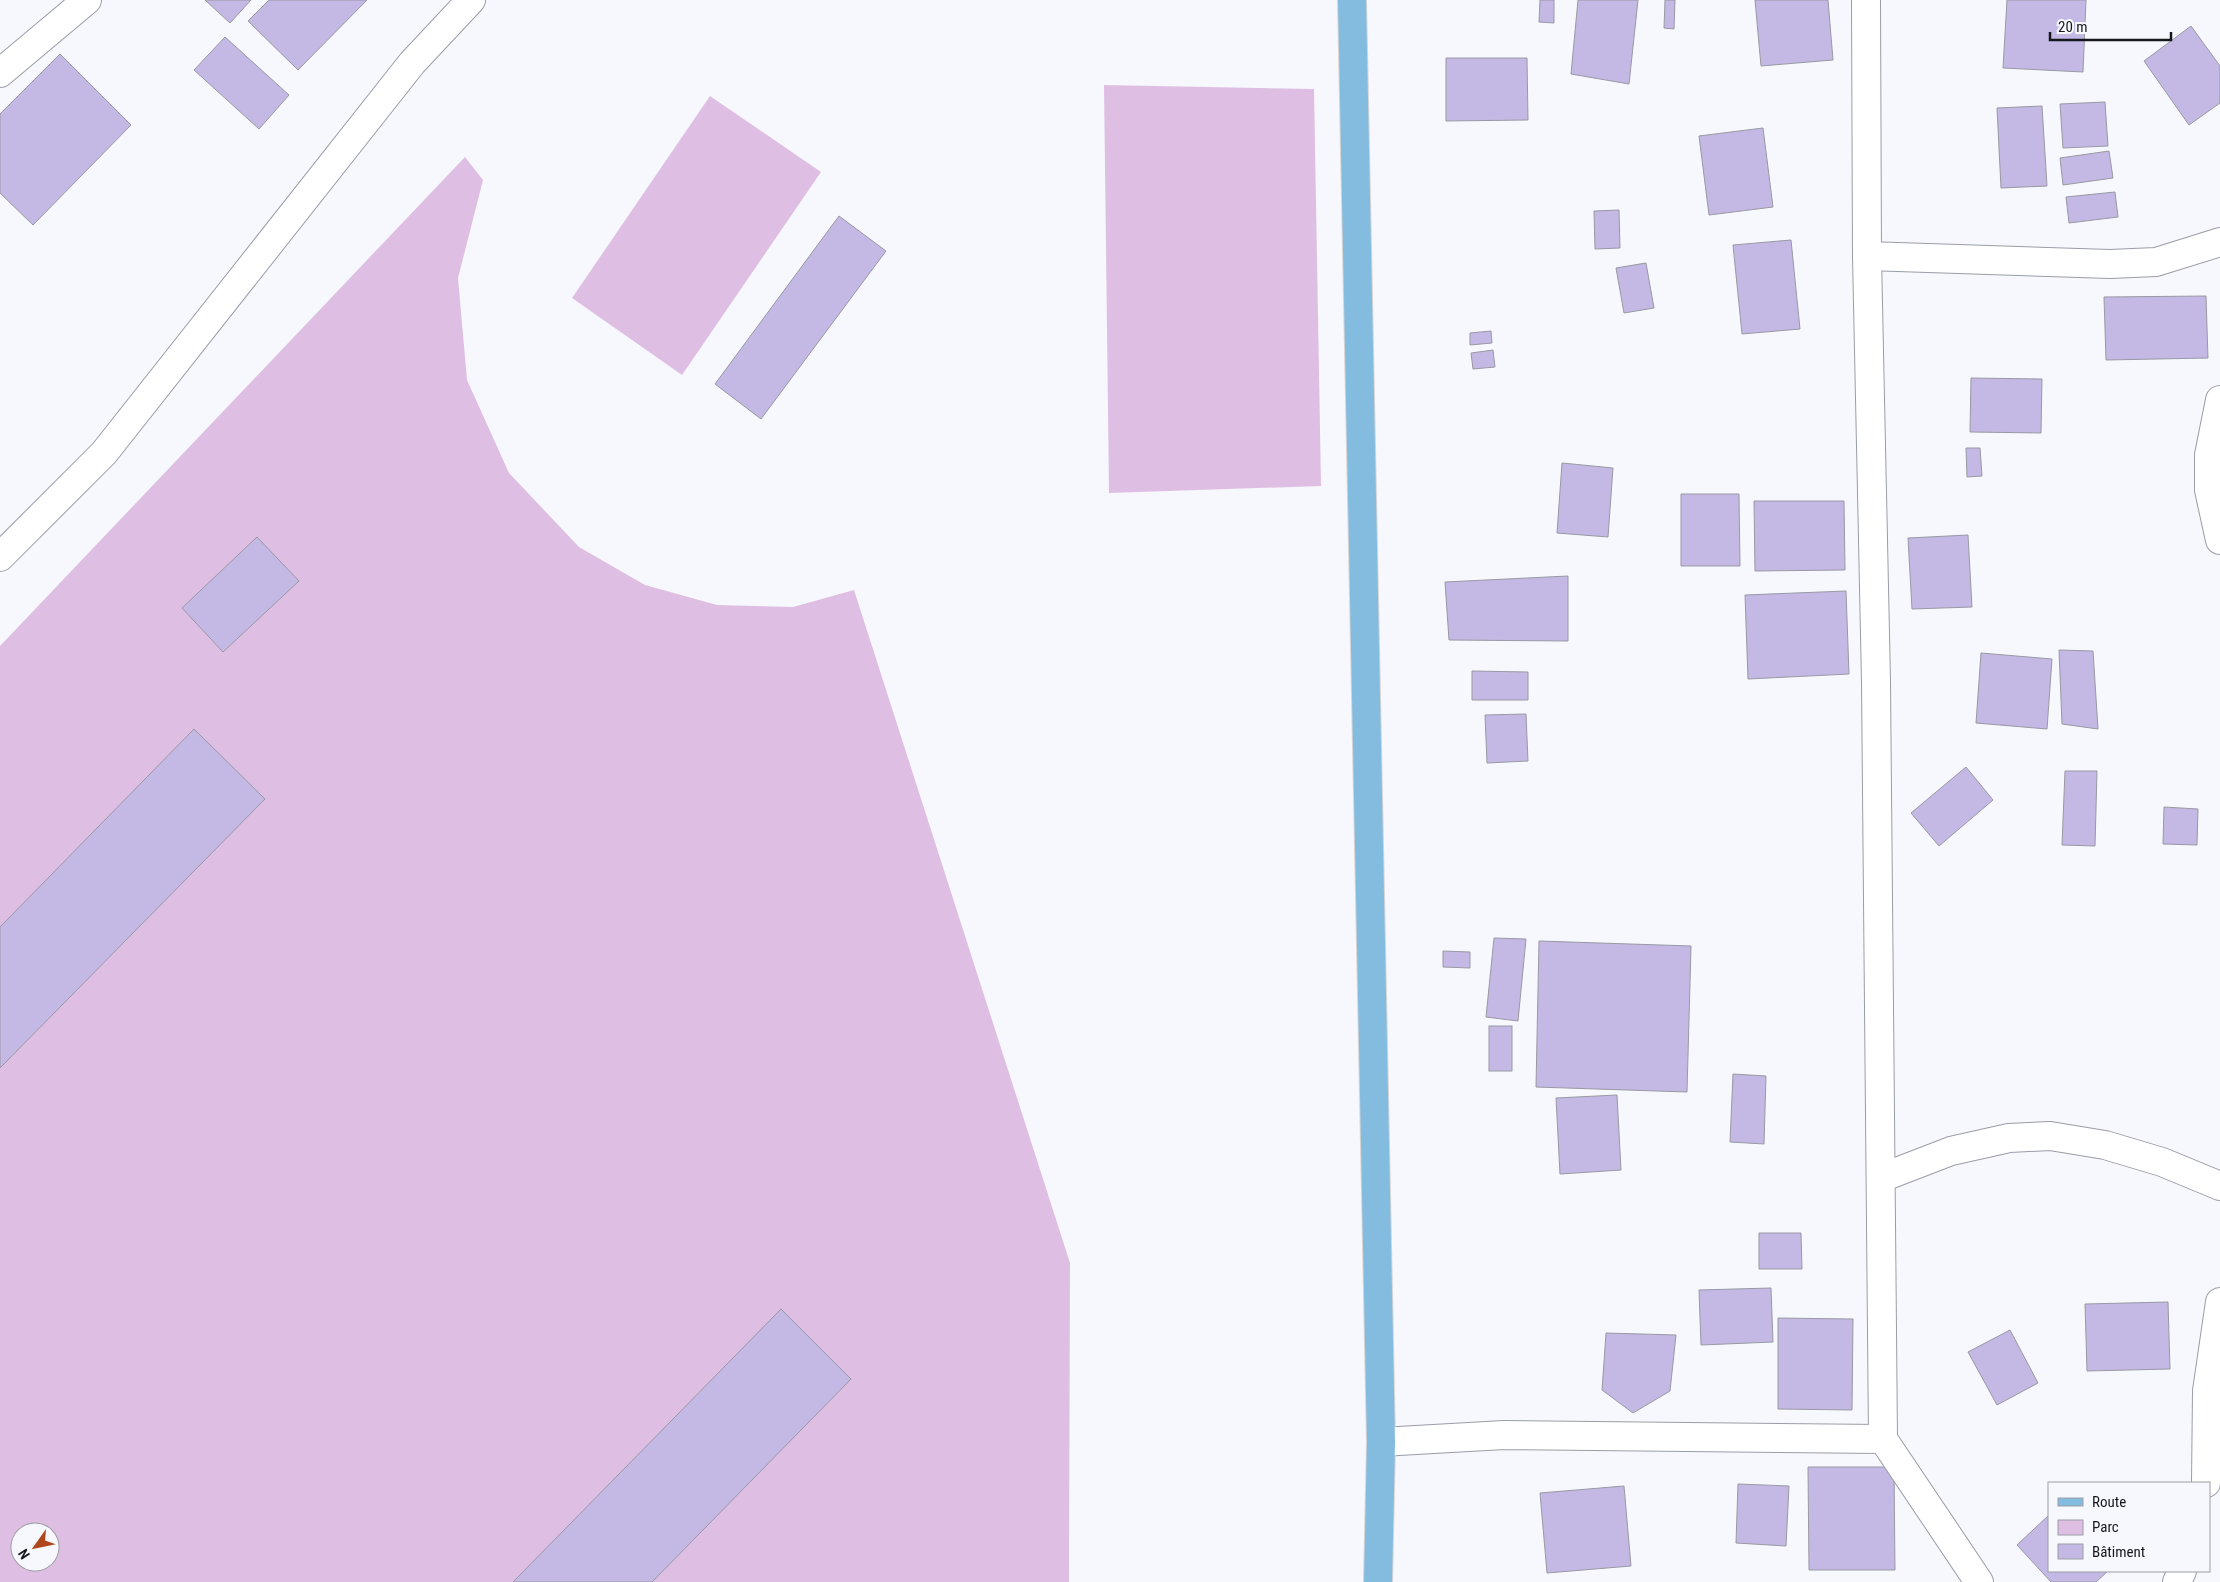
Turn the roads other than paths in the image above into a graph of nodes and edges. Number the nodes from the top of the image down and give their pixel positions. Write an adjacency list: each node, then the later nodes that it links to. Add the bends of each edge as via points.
1 (87, 0): 5 (street)
2 (470, 0): 10 (street, via 412,63 104,453)
3 (1352, 0): 15 (main road)
4 (1866, 0): 7 (street)
5 (0, 73)
6 (2220, 242): 7 (street, via 2156,262 2110,264)
7 (1867, 256): 11 (street, via 1876,682)
8 (2220, 400): 9 (street, via 2209,455 2209,490)
9 (2220, 540)
10 (0, 557)
11 (1881, 1178): 12 (street, via 1951,1150 2009,1138 2050,1136 2105,1145 2162,1162); 14 (street)
12 (2220, 1186)
13 (2220, 1302): 16 (street, via 2206,1391)
14 (1883, 1439): 15 (street, via 1504,1435); 18 (street)
15 (1381, 1442): 17 (main road)
16 (2206, 1482)
17 (1378, 1582)
18 (1979, 1582)

